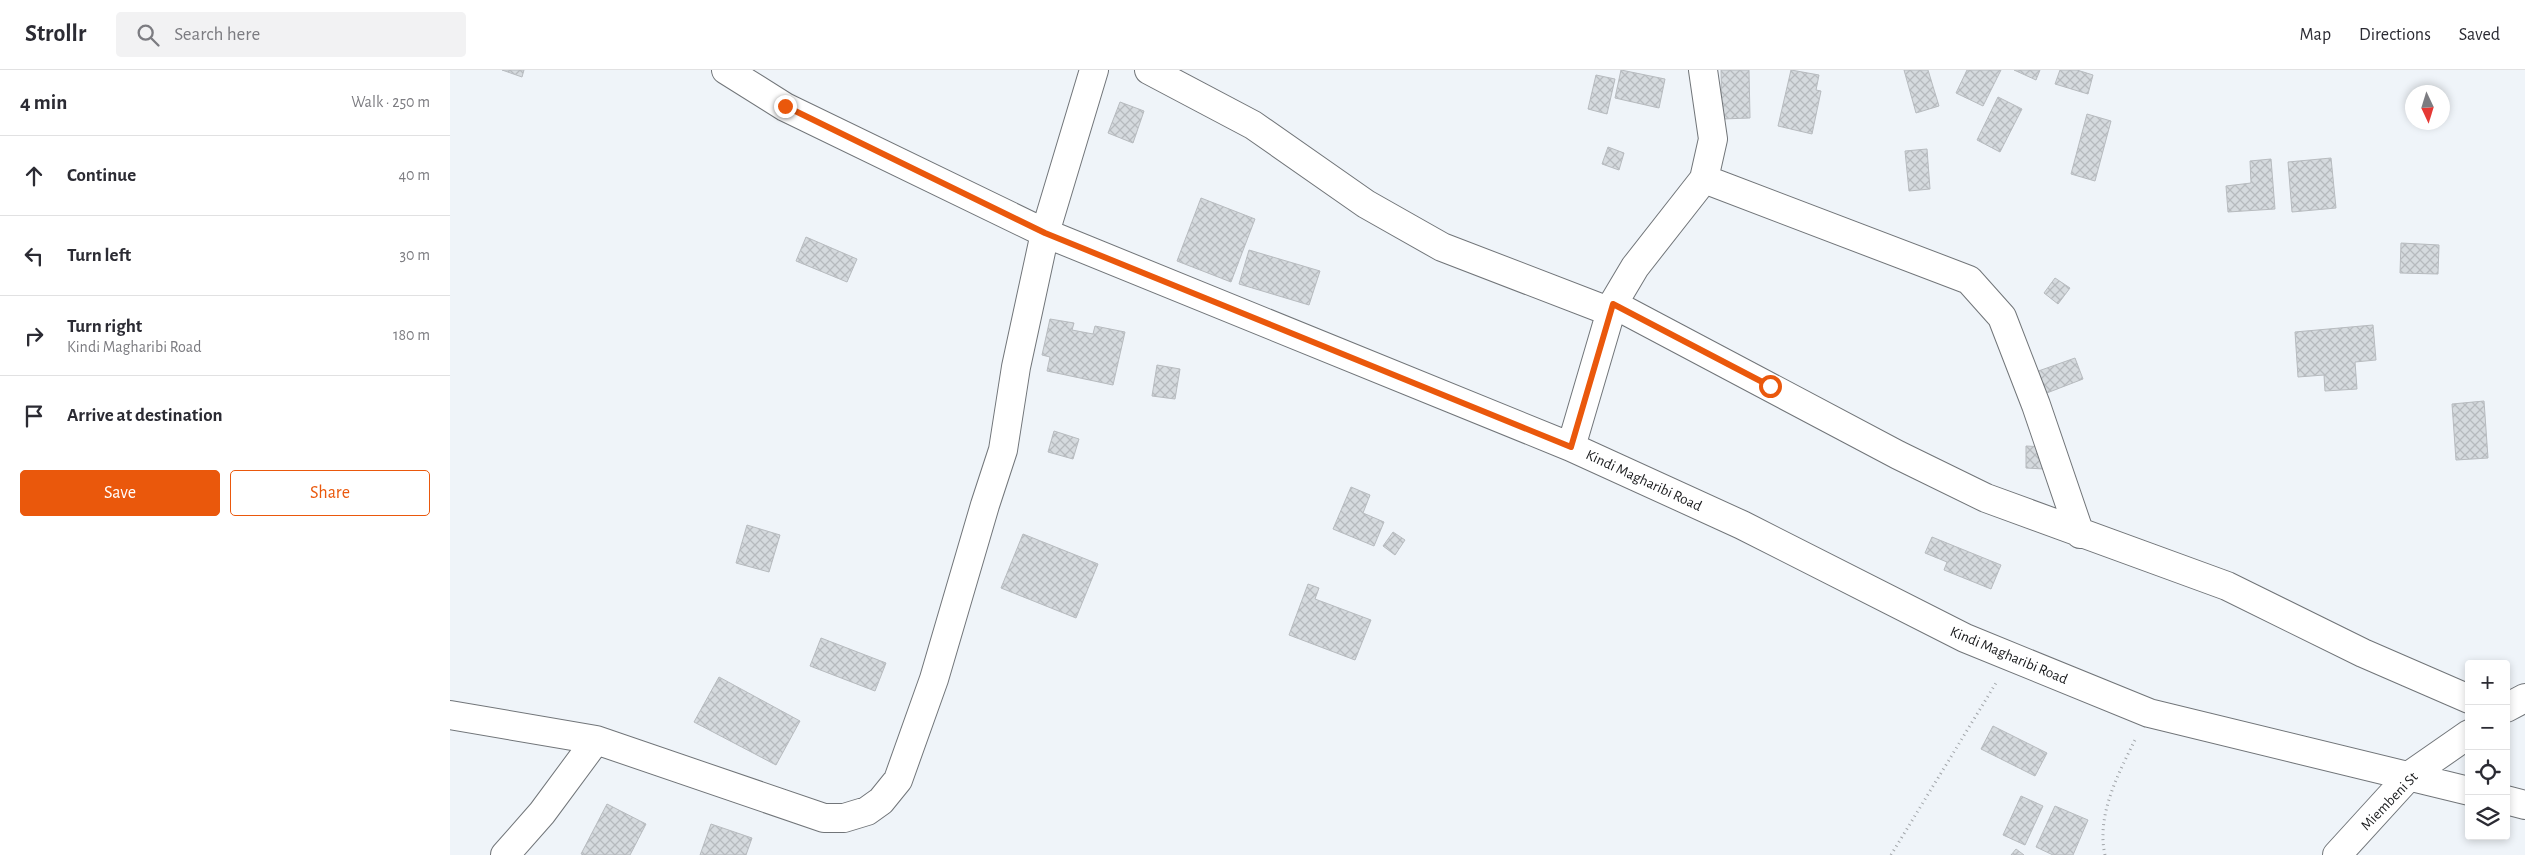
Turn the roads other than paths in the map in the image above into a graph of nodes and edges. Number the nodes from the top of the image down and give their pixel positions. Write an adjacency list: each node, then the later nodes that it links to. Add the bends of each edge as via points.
1 (726, 70): 6 (street, Kindi Magharibi Road, via 785,106)
2 (1094, 70): 6 (street)
3 (1149, 70): 7 (street, via 1253,124 1366,204 1442,247)
4 (1703, 70): 5 (street, via 1713,139)
5 (1704, 179): 7 (street, via 1635,267); 9 (street, via 1969,280 2002,317)
6 (1045, 233): 8 (street, Kindi Magharibi Road); 15 (street, via 1016,367 1003,450 934,679 898,780 881,801 867,811 844,818 824,818)
7 (1612, 308): 8 (street); 9 (street, via 1986,498)
8 (1571, 447): 16 (street, Kindi Magharibi Road, via 1742,525 1965,638 2149,713)
9 (2080, 534): 10 (street, via 2227,586 2363,653)
10 (2465, 697)
11 (2525, 698): 12 (street)
12 (2510, 706)
13 (450, 715): 15 (street)
14 (2465, 737): 16 (street, Miembeni St)
15 (596, 740): 20 (street)
16 (2410, 775): 17 (street, Kindi Magharibi Road); 21 (street, Miembeni St)
17 (2465, 789)
18 (2510, 801): 19 (street)
19 (2525, 805)
20 (506, 855)
21 (2337, 855)

